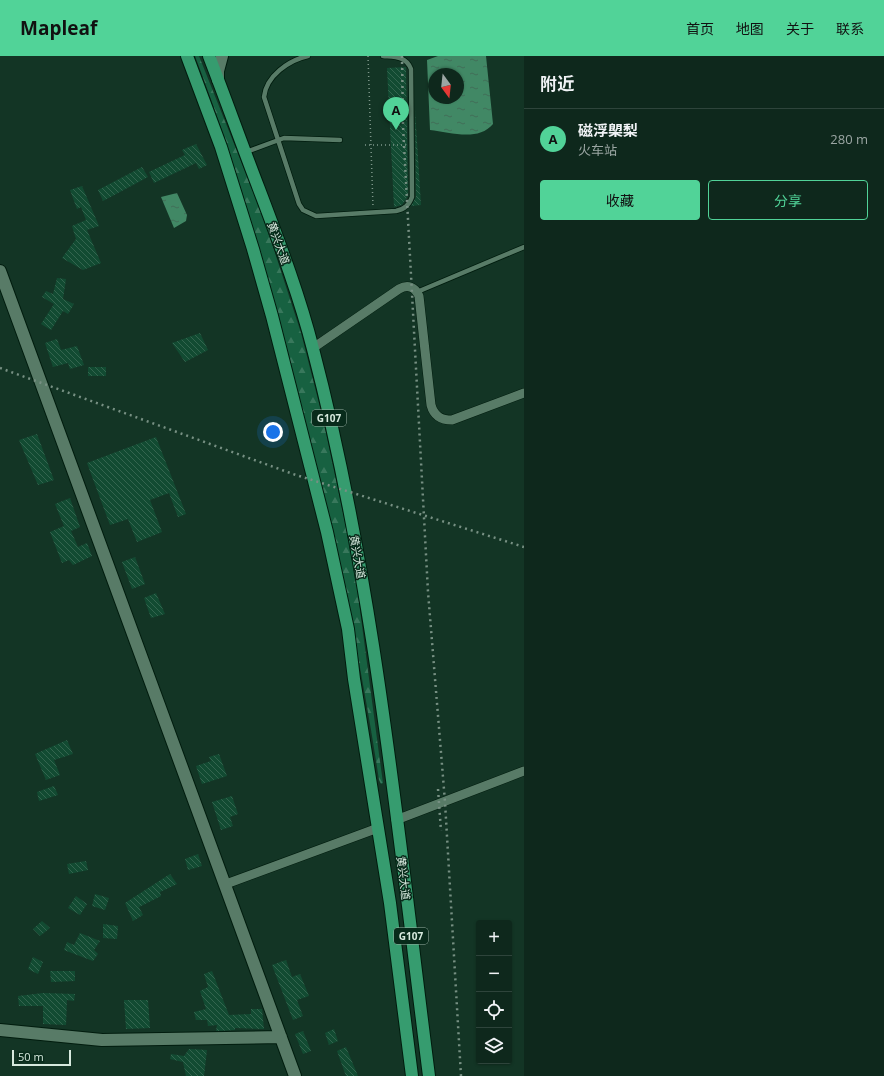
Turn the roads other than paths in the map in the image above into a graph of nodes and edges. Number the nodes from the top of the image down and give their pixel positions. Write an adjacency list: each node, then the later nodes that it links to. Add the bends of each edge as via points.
1 (187, 56): 17 (highway, 黄兴大道 / G107, via 221,147 253,249 327,532 348,629)
2 (209, 56): 6 (highway, 黄兴大道 / G107)
3 (222, 56): 6 (street, via 218,71)
4 (308, 56): 7 (lane, via 288,63 266,87 266,101)
5 (383, 56): 7 (lane, via 403,58 411,69 412,197 406,207 402,210 373,213 316,216 303,210)
6 (219, 81): 9 (highway, 黄兴大道 / G107)
7 (277, 139): 8 (lane); 9 (lane)
8 (340, 140)
9 (246, 152): 13 (highway, 黄兴大道 / G107, via 297,294)
10 (524, 247): 12 (lane)
11 (0, 271): 18 (street)
12 (417, 292): 13 (street, via 411,287 403,287); 14 (street, via 431,405 436,415 452,420)
13 (313, 348): 16 (highway, 黄兴大道 / G107, via 358,549)
14 (524, 392)
15 (524, 771): 16 (street)
16 (396, 820): 23 (highway, 黄兴大道 / G107)
17 (378, 828): 18 (street); 22 (highway, 黄兴大道 / G107)
18 (226, 884): 20 (street)
19 (0, 1030): 20 (street, via 102,1040)
20 (281, 1037): 21 (street)
21 (295, 1076)
22 (412, 1076)
23 (429, 1076)

